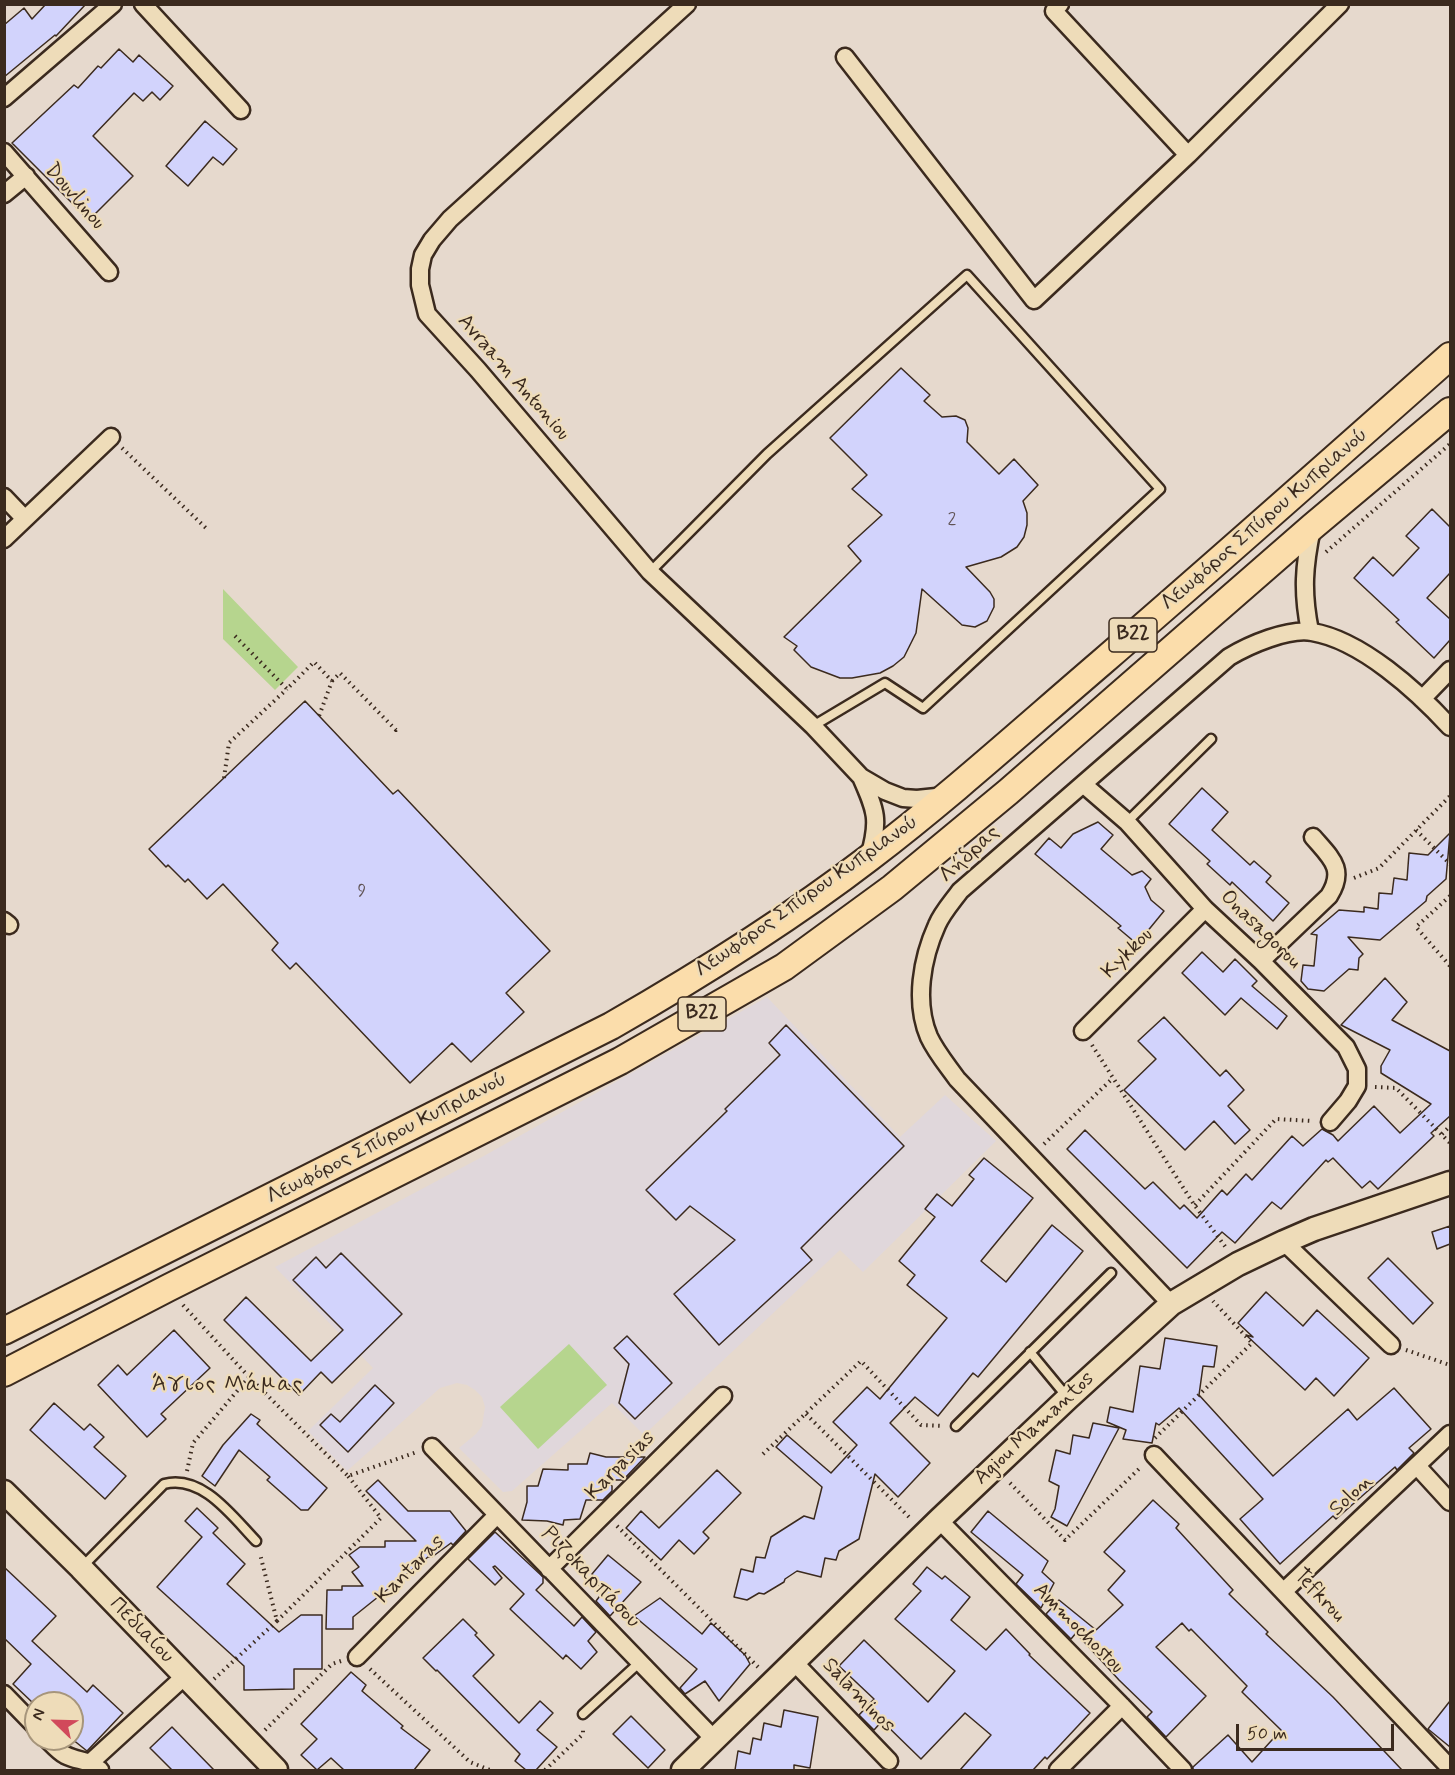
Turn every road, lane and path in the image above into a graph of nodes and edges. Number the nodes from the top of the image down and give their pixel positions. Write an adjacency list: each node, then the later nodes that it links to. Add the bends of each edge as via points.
1 (113, 4): 7 (street)
2 (143, 4): 8 (street)
3 (687, 4): 24 (street, Avraam Antoniou, via 450,219 432,240 420,269 427,314)
4 (1060, 4): 10 (street, via 1054,11)
5 (1340, 4): 10 (street)
6 (846, 57): 10 (street, via 1034,300)
7 (4, 98)
8 (241, 110)
9 (4, 152): 11 (street, Douvlinou)
10 (1188, 154)
11 (26, 176): 12 (street); 13 (street, Douvlinou)
12 (4, 194)
13 (109, 272)
14 (1450, 356): 39 (main road, Λεωφόρος Σπύρου Κυπριανού / B22)
15 (1450, 411): 20 (main road, Λεωφόρος Σπύρου Κυπριανού / B22)
16 (111, 437): 19 (street); 21 (path)
17 (1450, 444): 23 (path)
18 (4, 497): 19 (street)
19 (25, 519): 22 (street)
20 (1312, 527): 23 (street); 65 (main road, Λεωφόρος Σπύρου Κυπριανού / B22, via 1008,792 892,888 784,967 620,1061)
21 (208, 530)
22 (4, 539)
23 (1305, 570): 25 (street)
24 (650, 572): 32 (street, Avraam Antoniou); 32 (lane, via 766,454 967,275 1160,489 923,708 885,683)
25 (1310, 631): 30 (street, Λήδρας, via 1343,642 1377,662); 38 (street, Λήδρας, via 1278,635 1229,657)
26 (235, 636): 29 (path)
27 (1450, 670): 30 (street)
28 (332, 681): 29 (path, via 314,662); 31 (path); 33 (path, via 340,673 396,730)
29 (286, 689): 37 (path, via 229,743)
30 (1422, 699): 34 (street, Λήδρας)
31 (319, 716)
32 (813, 726): 36 (street, Avraam Antoniou)
33 (398, 727)
34 (1450, 727)
35 (1211, 739): 41 (lane)
36 (861, 777): 39 (street, via 903,798); 44 (street, via 876,818)
37 (224, 778)
38 (1083, 784): 41 (street, Onasagorou); 58 (street, Λήδρας, via 960,891 937,923 921,979 921,1004 928,1034 938,1054)
39 (946, 796): 44 (main road, Λεωφόρος Σπύρου Κυπριανού / B22)
40 (1450, 796): 42 (path)
41 (1127, 822): 48 (street, Onasagorou)
42 (1416, 830): 45 (path); 46 (path, via 1378,868)
43 (1313, 837): 46 (street, via 1334,860)
44 (869, 858): 67 (main road, Λεωφόρος Σπύρου Κυπριανού / B22, via 754,940 611,1026)
45 (1450, 864)
46 (1336, 885): 49 (street)
47 (1450, 896): 50 (path, via 1416,927)
48 (1205, 909): 49 (street, Onasagorou); 51 (street, Kykkou)
49 (1261, 961): 53 (street, Onasagorou, via 1346,1047 1358,1069)
50 (1450, 966)
51 (1083, 1031): 52 (path)
52 (1113, 1078): 58 (path); 60 (path)
53 (1357, 1086): 54 (street); 56 (path, via 1396,1088)
54 (1330, 1122): 60 (path, via 1276,1119)
55 (1450, 1126): 56 (path)
56 (1442, 1134): 57 (path)
57 (1450, 1143)
58 (1031, 1157): 66 (street, Λήδρας)
59 (1450, 1183): 61 (street, Agiou Mamantos)
60 (1195, 1205): 62 (path)
61 (1284, 1242): 62 (street, Agiou Mamantos); 68 (street)
62 (1238, 1264): 64 (street, Agiou Mamantos)
63 (1111, 1273): 69 (lane)
64 (1203, 1284): 66 (street, Agiou Mamantos); 80 (path, via 1215,1304 1252,1343 1154,1439)
65 (168, 1288): 71 (main road, Λεωφόρος Σπύρου Κυπριανού / B22); 72 (path)
66 (1171, 1304): 74 (street, Agiou Mamantos)
67 (4, 1331)
68 (1391, 1345): 70 (path)
69 (1030, 1352): 74 (lane); 76 (lane)
70 (1450, 1365)
71 (5, 1373)
72 (249, 1377): 83 (path); 84 (path, via 193,1443)
73 (723, 1396): 87 (street, Karpasias)
74 (1068, 1398): 82 (street, Agiou Mamantos)
75 (806, 1414): 76 (path, via 861,1361 921,1425); 79 (path); 89 (path)
76 (956, 1426)
77 (1450, 1434): 81 (street, Solon)
78 (432, 1448): 83 (path); 88 (street, Ριζοκαρπάσου)
79 (763, 1454)
80 (1154, 1455): 82 (path, via 1065,1540); 93 (street, Tefkrou)
81 (1417, 1466): 86 (street); 93 (street, Solon)
82 (995, 1467): 89 (street, Agiou Mamantos)
83 (348, 1476): 94 (path, via 381,1518)
84 (185, 1483): 90 (lane, via 200,1488); 91 (lane, via 164,1484)
85 (5, 1492): 91 (street, Πεδιαίου)
86 (1450, 1503)
87 (605, 1514): 92 (street, Karpasias); 98 (path)
88 (498, 1515): 92 (street, Ριζοκαρπάσου); 95 (street, Kantaras)
89 (932, 1527): 97 (street, Agiou Mamantos); 101 (street, Ammochostou)
90 (256, 1540): 94 (path)
91 (81, 1568): 99 (street, Πεδιαίου)
92 (549, 1569): 96 (street, Ριζοκαρπάσου)
93 (1284, 1591): 109 (street, Tefkrou)
94 (277, 1620): 99 (path)
95 (357, 1657): 105 (path, via 332,1664); 111 (path, via 470,1762)
96 (640, 1662): 102 (lane); 104 (street, Ριζοκαρπάσου)
97 (794, 1662): 98 (street, Agiou Mamantos); 107 (street, Salaminos)
98 (774, 1682): 104 (street, Agiou Mamantos)
99 (193, 1684): 105 (street, Πεδιαίου); 108 (street)
100 (4, 1694): 103 (street)
101 (1122, 1706): 114 (street); 115 (street, Ammochostou)
102 (583, 1714): 112 (path, via 583,1734)
103 (24, 1715)
104 (715, 1740): 113 (street, Agiou Mamantos)
105 (251, 1744): 110 (street, Πεδιαίου)
106 (59, 1751): 108 (street)
107 (889, 1761)
108 (95, 1766)
109 (1450, 1768)
110 (276, 1770)
111 (490, 1770)
112 (545, 1770)
113 (683, 1770)
114 (1058, 1770)
115 (1183, 1770)

